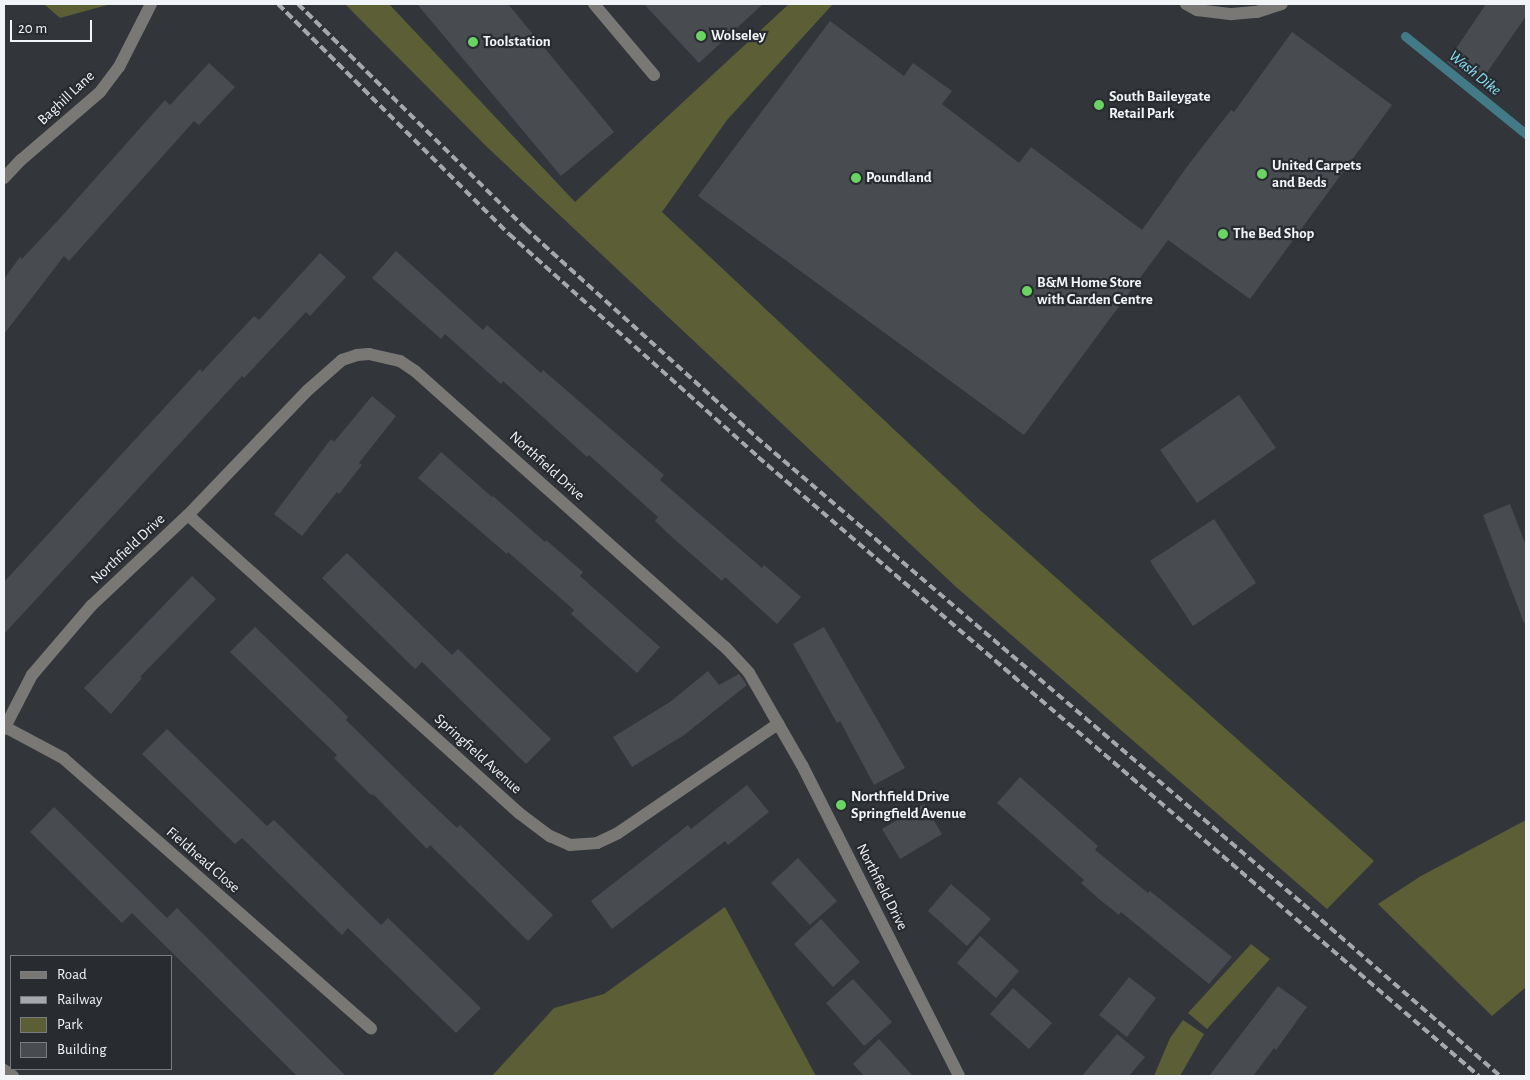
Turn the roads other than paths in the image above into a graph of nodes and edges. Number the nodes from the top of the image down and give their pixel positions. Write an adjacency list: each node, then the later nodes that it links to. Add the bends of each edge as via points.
1 (151, 4): 6 (street, Baghill Lane, via 119,67 100,92)
2 (594, 4): 5 (street)
3 (1186, 4): 4 (street, via 1204,11 1240,13 1257,12)
4 (1282, 4)
5 (654, 74)
6 (4, 178)
7 (188, 515): 8 (street, Springfield Avenue, via 519,813 550,836 570,845 597,843 618,833); 8 (street, Northfield Drive, via 308,390 342,360 368,354 400,361 416,371 726,648 748,673); 9 (street, Northfield Drive, via 91,606 32,674)
8 (778, 724): 13 (street, Northfield Drive)
9 (4, 728): 10 (street, Fieldhead Close, via 63,758)
10 (371, 1029)
11 (4, 1070): 12 (street)
12 (13, 1076)
13 (959, 1076)

